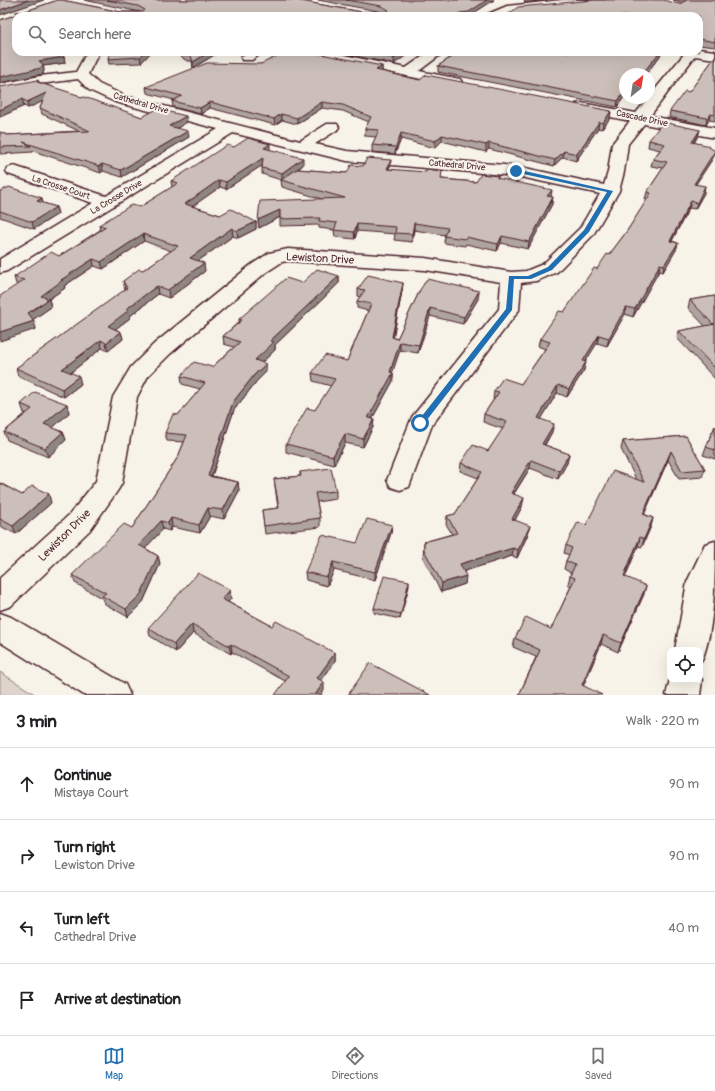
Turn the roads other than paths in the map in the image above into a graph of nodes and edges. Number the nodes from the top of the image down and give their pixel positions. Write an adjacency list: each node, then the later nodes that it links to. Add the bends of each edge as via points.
1 (600, 0): 2 (street, via 519,6)
2 (501, 12)
3 (703, 54): 4 (street)
4 (715, 55)
5 (91, 56): 10 (street)
6 (330, 56): 9 (street)
7 (432, 56): 9 (street)
8 (687, 56): 14 (street, Lewiston Drive)
9 (408, 72): 11 (street)
10 (81, 74): 12 (street); 15 (street, Cathedral Drive, via 94,87 120,99)
11 (470, 85)
12 (0, 88)
13 (568, 104): 14 (street, Cascade Drive)
14 (641, 118): 17 (street, Cascade Drive); 20 (street, Lewiston Drive, via 620,144)
15 (232, 127): 18 (street, Cathedral Drive); 21 (street, La Crosse Drive)
16 (332, 127): 18 (street)
17 (715, 133)
18 (302, 146): 20 (street, Cathedral Drive, via 347,156 516,171)
19 (14, 171): 21 (street, La Crosse Court)
20 (610, 191): 23 (street, Lewiston Drive, via 587,231 550,268 529,277)
21 (107, 202): 22 (street, La Crosse Drive)
22 (0, 267)
23 (511, 278): 24 (street, via 509,310 420,423); 26 (street, Lewiston Drive, via 425,264 307,256 276,257 162,349 139,372 125,397 109,483 80,522)
24 (400, 480)
25 (715, 552): 28 (street, via 702,582)
26 (0, 597)
27 (0, 626): 30 (street)
28 (691, 647)
29 (685, 683): 31 (street)
30 (113, 695)
31 (683, 695)

